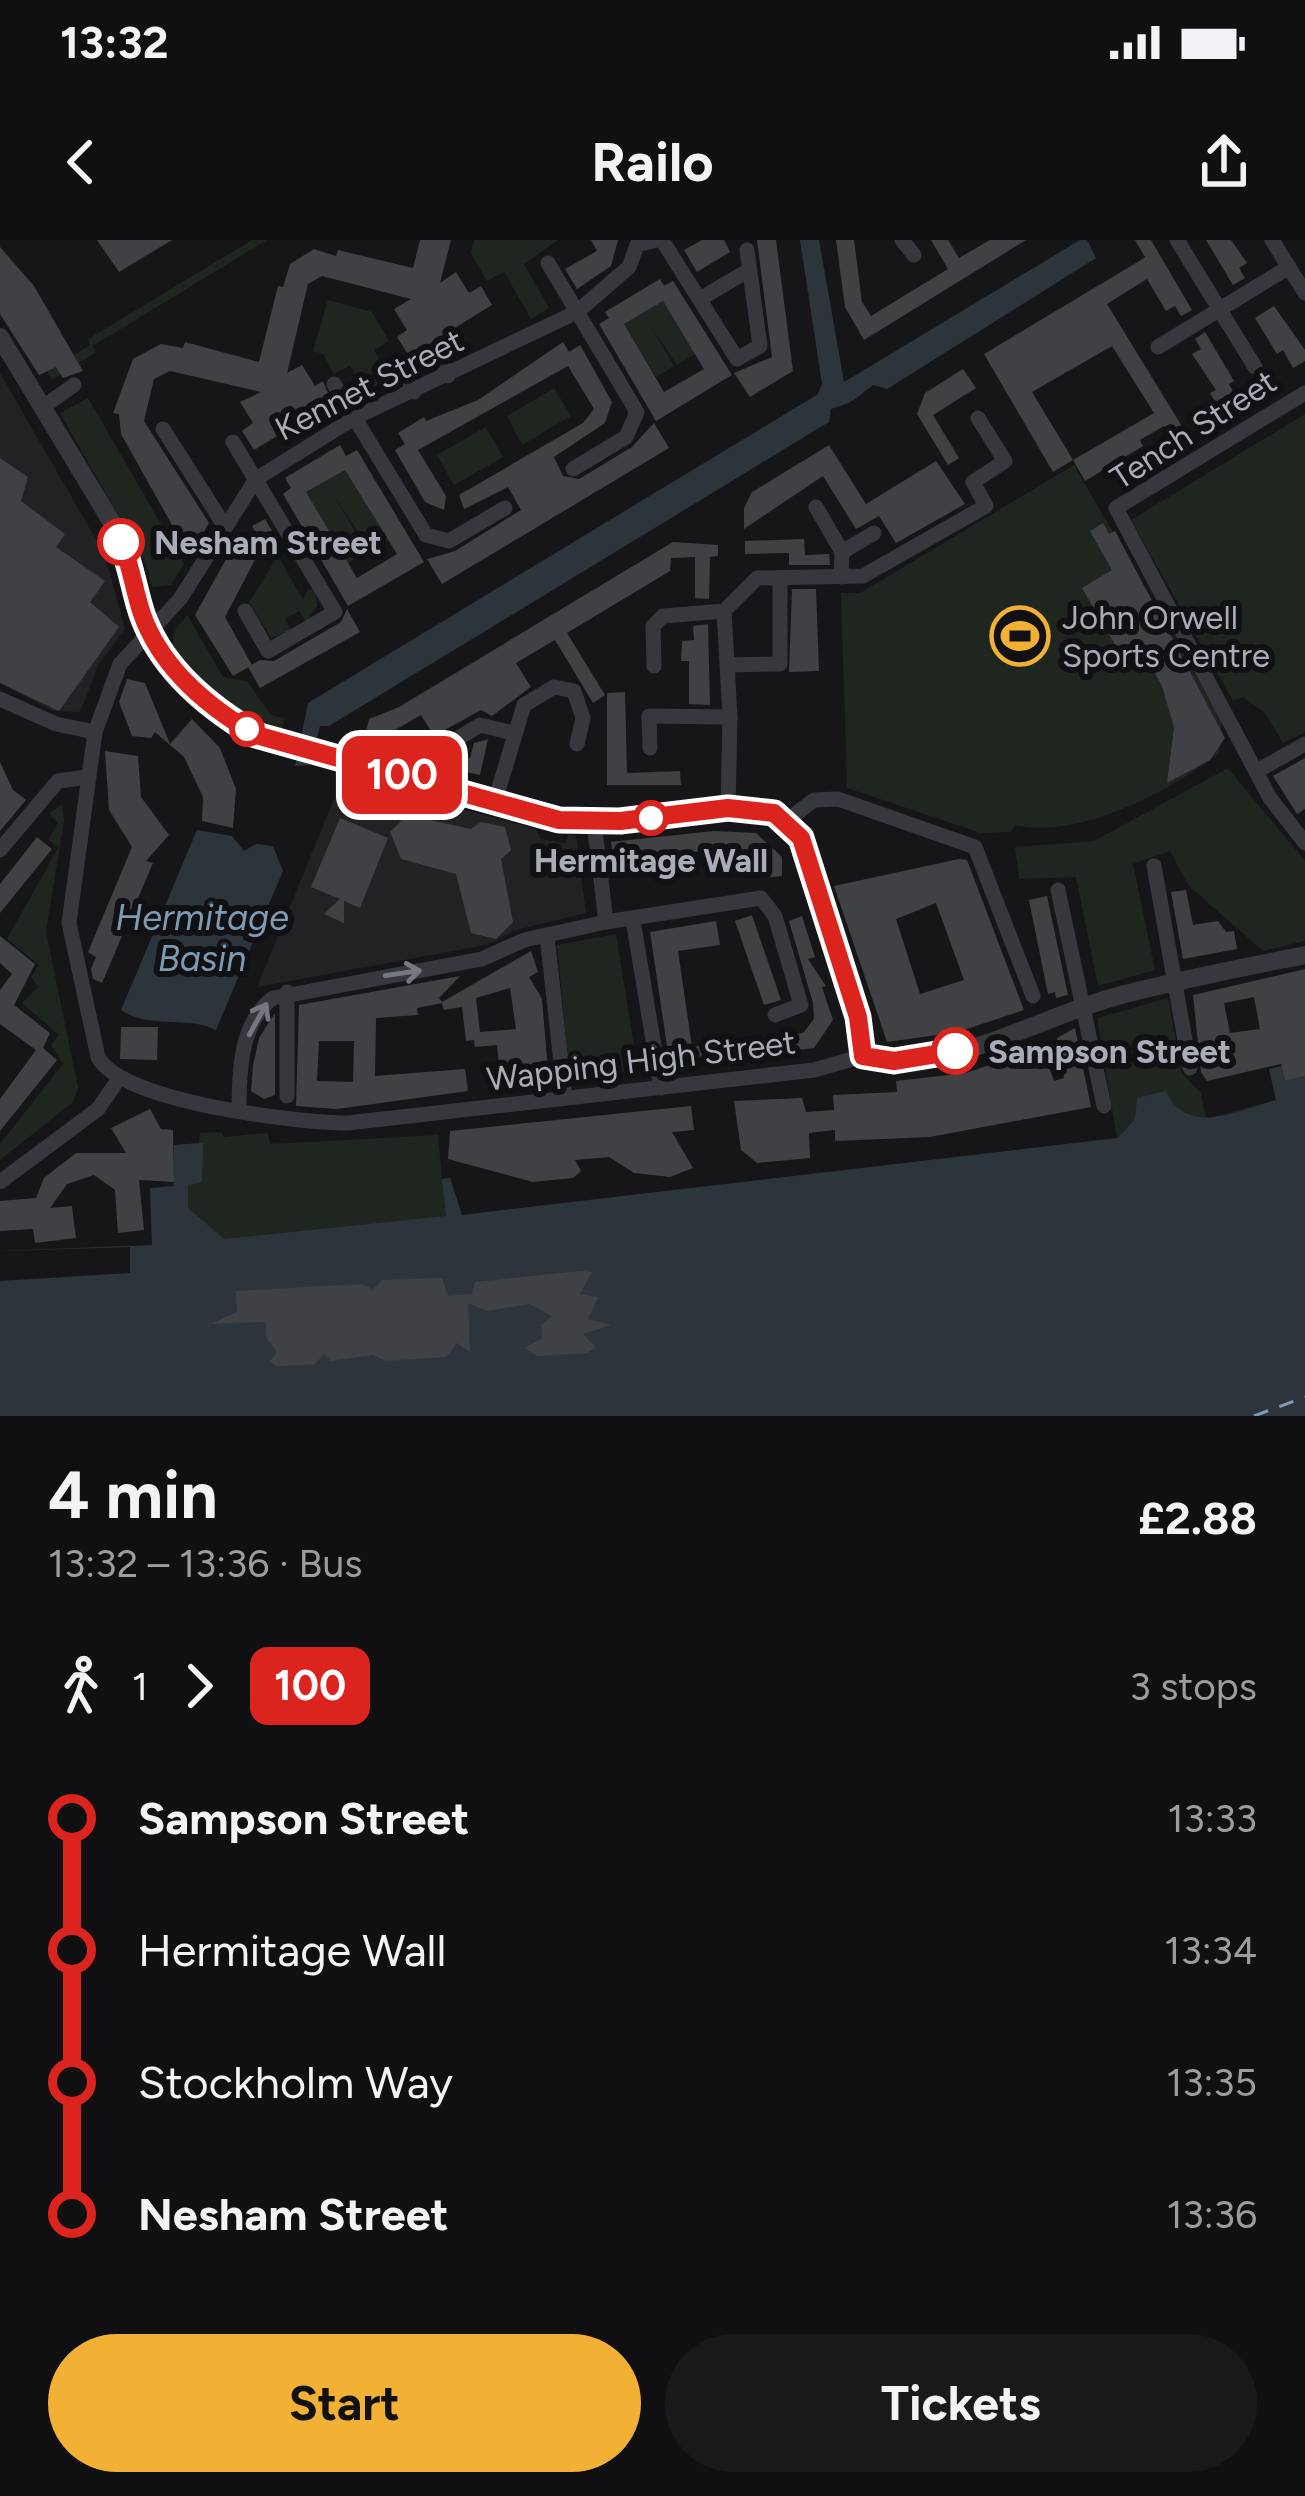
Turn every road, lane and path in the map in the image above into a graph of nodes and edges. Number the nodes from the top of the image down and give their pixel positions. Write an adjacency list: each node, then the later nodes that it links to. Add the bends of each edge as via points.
1 (660, 240): 5 (street, Kennet Street); 12 (street)
2 (902, 240): 7 (street)
3 (1177, 240): 13 (street)
4 (1272, 240): 9 (street)
5 (636, 242): 14 (street, Kennet Street, via 629,267)
6 (747, 250): 10 (street)
7 (914, 255)
8 (548, 263): 14 (street)
9 (1289, 267): 11 (street); 13 (street)
10 (749, 270): 12 (street); 12 (street, via 760,346 737,359)
11 (1305, 293)
12 (700, 299)
13 (1220, 310): 16 (street); 19 (street)
14 (578, 312): 20 (street, Kennet Street); 30 (street, via 637,412 626,437)
15 (0, 337): 25 (street)
16 (1158, 346)
17 (435, 349): 20 (street)
18 (403, 366): 23 (street)
19 (1255, 367)
20 (448, 376): 23 (street, Kennet Street)
21 (334, 384): 26 (street)
22 (74, 385): 25 (street)
23 (414, 392): 26 (street, Kennet Street)
24 (1305, 393): 52 (street, Tench Street, via 1116,508)
25 (43, 407): 41 (street, via 114,526)
26 (356, 417): 31 (street, Kennet Street); 33 (street, via 426,535 449,541)
27 (979, 418): 38 (street, via 1005,461 973,482 986,506 863,576)
28 (164, 429): 34 (street)
29 (233, 442): 31 (street)
30 (573, 469)
31 (256, 479): 34 (street, Kennet Street); 39 (street, via 335,612 268,651)
32 (816, 507): 36 (street)
33 (505, 508)
34 (224, 525): 41 (street, Kennet Street, via 194,580)
35 (874, 533): 36 (street)
36 (842, 552): 38 (street)
37 (780, 578): 38 (street); 40 (street, via 757,578); 42 (street, via 781,664)
38 (841, 578)
39 (244, 611)
40 (724, 611): 42 (street); 43 (street, via 663,616 653,626)
41 (149, 632): 46 (street, Kennet Street, via 109,684); 54 (street, via 171,668 219,712 282,745)
42 (728, 665): 45 (street)
43 (654, 666)
44 (0, 699): 46 (street)
45 (730, 717): 51 (street, via 649,716); 55 (street)
46 (95, 732): 53 (street, Kennet Street)
47 (513, 733): 48 (street, via 480,725); 49 (street, via 524,705 554,687 574,691 583,718); 54 (street)
48 (449, 744)
49 (578, 744)
50 (1305, 744): 52 (street)
51 (650, 748)
52 (1257, 771): 58 (street)
53 (88, 777): 59 (street, via 58,781); 73 (street, Kennet Street, via 69,922 98,1057)
54 (495, 801): 57 (street)
55 (728, 808): 56 (street, via 762,809); 57 (street)
56 (786, 821): 70 (street, via 814,800 838,799 981,852); 71 (street, via 805,848)
57 (594, 822): 63 (street)
58 (1305, 843)
59 (0, 850)
60 (1154, 866): 66 (street)
61 (1058, 890): 68 (street)
62 (633, 920): 63 (street); 69 (street, via 760,898 775,916 801,1005); 74 (street)
63 (606, 922): 64 (street)
64 (547, 936): 67 (street, one-way to 64, via 482,959); 75 (street)
65 (1305, 955): 66 (street, Wapping High Street)
66 (1175, 981): 68 (street, Wapping High Street); 72 (street)
67 (287, 992): 76 (street); 78 (street, one-way to 67, via 241,1058 263,1004)
68 (1082, 1006): 70 (street, Wapping High Street); 77 (street)
69 (776, 1016)
70 (1044, 1023): 71 (street, Wapping High Street, via 935,1055)
71 (863, 1056): 74 (street, Wapping High Street, via 814,1070)
72 (1190, 1067)
73 (118, 1080): 78 (street, Wapping High Street); 79 (street, via 98,1109)
74 (661, 1088): 78 (street, Wapping High Street, via 349,1123 286,1123)
75 (563, 1089)
76 (287, 1096)
77 (1103, 1106)
78 (239, 1110)
79 (0, 1181)

